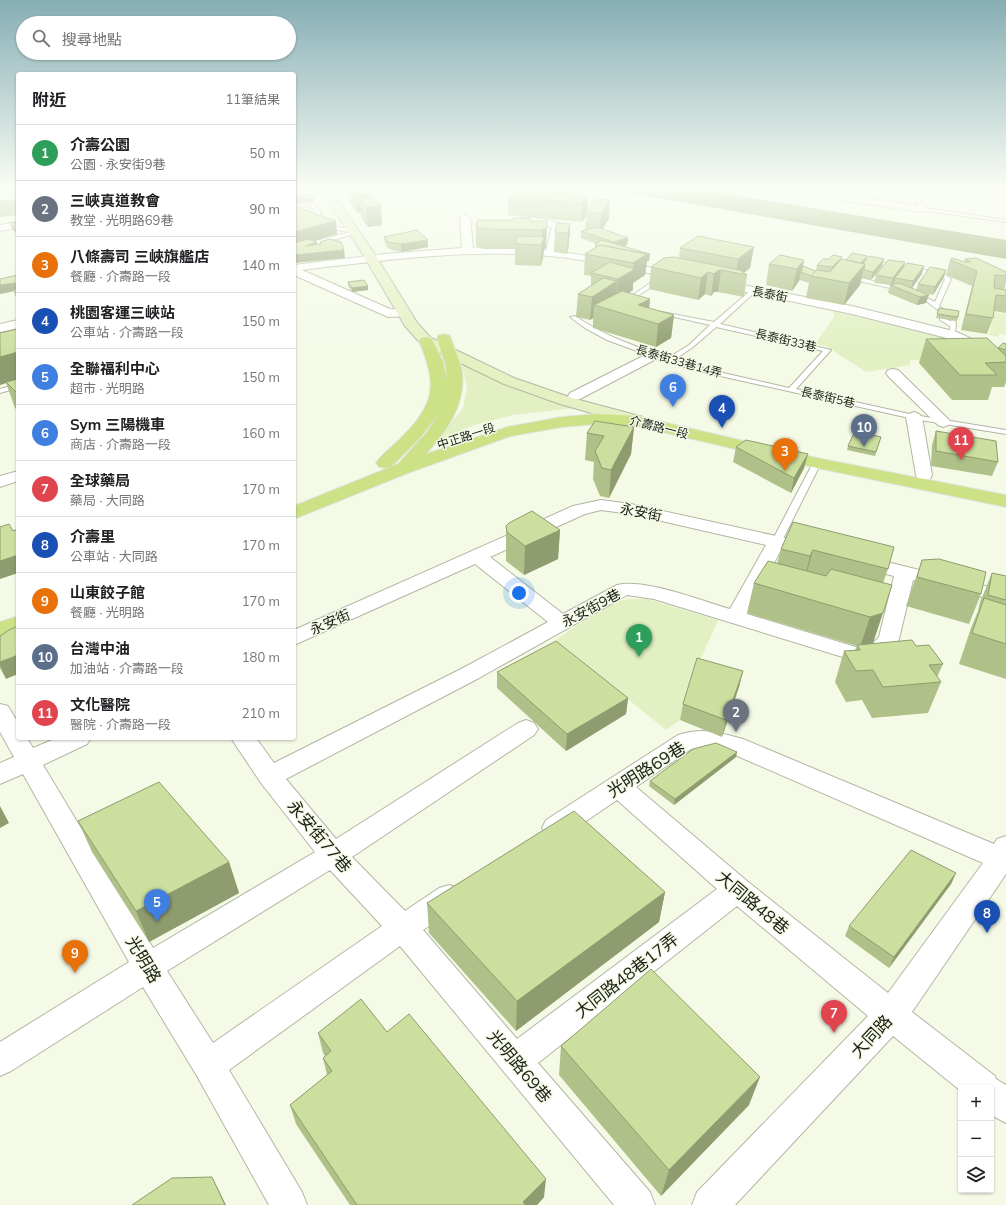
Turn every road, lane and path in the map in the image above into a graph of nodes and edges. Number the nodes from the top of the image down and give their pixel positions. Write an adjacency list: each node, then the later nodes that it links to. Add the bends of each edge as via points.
1 (313, 243): 6 (lane)
2 (365, 243): 9 (main road)
3 (368, 243): 9 (main road)
4 (467, 243): 7 (street)
5 (552, 243): 8 (street)
6 (296, 248)
7 (468, 251): 8 (street); 9 (street)
8 (550, 253): 16 (street)
9 (376, 255): 12 (street); 21 (main road); 30 (main road, 介壽路一段)
10 (864, 261): 11 (lane)
11 (885, 265): 13 (lane); 15 (lane)
12 (296, 268)
13 (880, 271)
14 (296, 272): 30 (street, via 370,307 388,313)
15 (926, 272): 24 (lane); 29 (lane, via 941,274 948,279)
16 (667, 273): 19 (street); 25 (lane)
17 (843, 276): 22 (lane)
18 (875, 277): 22 (lane)
19 (691, 278)
20 (706, 281): 23 (street, 長泰街)
21 (400, 282)
22 (870, 283): 24 (lane)
23 (753, 291): 33 (lane); 34 (street, 長泰街)
24 (912, 293): 29 (lane, via 928,300)
25 (624, 304): 26 (lane); 27 (lane)
26 (617, 305)
27 (631, 306)
28 (654, 310): 33 (lane)
29 (941, 312): 34 (lane)
30 (404, 313): 36 (main road, 介壽路一段, via 412,326)
31 (573, 317): 37 (lane, 長泰街33巷14弄, via 590,325 608,339)
32 (16, 324): 35 (street)
33 (716, 324): 39 (lane); 42 (lane, 長泰街33巷, via 828,350)
34 (953, 327): 38 (street, 長泰街)
35 (0, 328)
36 (438, 341): 44 (main road, 介壽路一段, via 518,376); 45 (main road, 介壽路一段, via 508,381); 50 (main road, via 454,370 455,393 450,410); 52 (main road, via 436,359 440,395 431,415)
37 (653, 355): 39 (lane, 長泰街33巷14弄); 44 (street)
38 (1006, 360)
39 (669, 361): 42 (lane, 長泰街33巷14弄)
40 (893, 373): 48 (street)
41 (16, 387): 43 (lane)
42 (792, 389): 46 (lane, 長泰街5巷)
43 (0, 392)
44 (575, 396): 47 (main road, 介壽路一段)
45 (600, 411): 47 (main road, 中正路一段); 50 (main road, 中正路一段, via 526,418)
46 (914, 417): 48 (lane, 長泰街5巷); 53 (street)
47 (642, 418): 51 (main road, 介壽路一段); 52 (main road, 中正路一段, via 596,419 533,426); 53 (main road, 介壽路一段)
48 (943, 422): 49 (lane, 長泰街5巷)
49 (1006, 432)
50 (418, 452): 52 (main road, 中正路一段)
51 (818, 463): 58 (main road, 介壽路一段); 60 (lane)
52 (394, 466): 57 (main road, 中正路一段); 59 (main road, 中正路一段)
53 (924, 475): 56 (main road, 介壽路一段)
54 (16, 477): 55 (street)
55 (0, 482)
56 (1006, 492)
57 (296, 500)
58 (1006, 501)
59 (296, 512)
60 (777, 541): 61 (street, 永安街, via 631,509 600,505 579,510); 62 (street, 永安街); 66 (street)
61 (476, 556): 67 (street); 70 (street, 永安街)
62 (905, 572): 63 (street, 永安街); 66 (street, 永安街9巷, via 889,639 877,652 859,655)
63 (1006, 597)
64 (16, 608): 65 (main road)
65 (0, 614)
66 (736, 616): 67 (street, 永安街9巷, via 656,593 624,589)
67 (562, 623): 77 (street, 永安街9巷, via 471,673)
68 (16, 624): 69 (main road)
69 (0, 630)
70 (296, 637)
71 (0, 712): 75 (street, 光明路)
72 (526, 728): 80 (street)
73 (75, 740): 75 (street)
74 (244, 740): 77 (street, 永安街77巷)
75 (28, 762): 76 (street); 85 (street, 光明路)
76 (0, 774)
77 (270, 776): 80 (street, 永安街77巷)
78 (618, 786): 79 (street, 光明路69巷); 81 (street, 光明路69巷, via 686,741 713,739 743,748); 83 (street, 大同路48巷)
79 (534, 842)
80 (333, 855): 84 (street, 永安街77巷); 85 (street)
81 (1004, 855): 86 (street, 大同路)
82 (468, 884): 84 (street)
83 (738, 890): 86 (street, 大同路48巷); 88 (street, 大同路48巷17弄)
84 (403, 928): 88 (street, 光明路69巷); 89 (street)
85 (148, 967): 87 (street); 89 (street, 光明路)
86 (891, 1015): 90 (street, 大同路48巷); 95 (street, 大同路)
87 (0, 1060)
88 (515, 1060): 94 (street, 光明路69巷)
89 (208, 1065): 93 (street, 光明路)
90 (979, 1085)
91 (994, 1096): 92 (street)
92 (1006, 1106)
93 (289, 1205)
94 (637, 1205)
95 (710, 1205)

